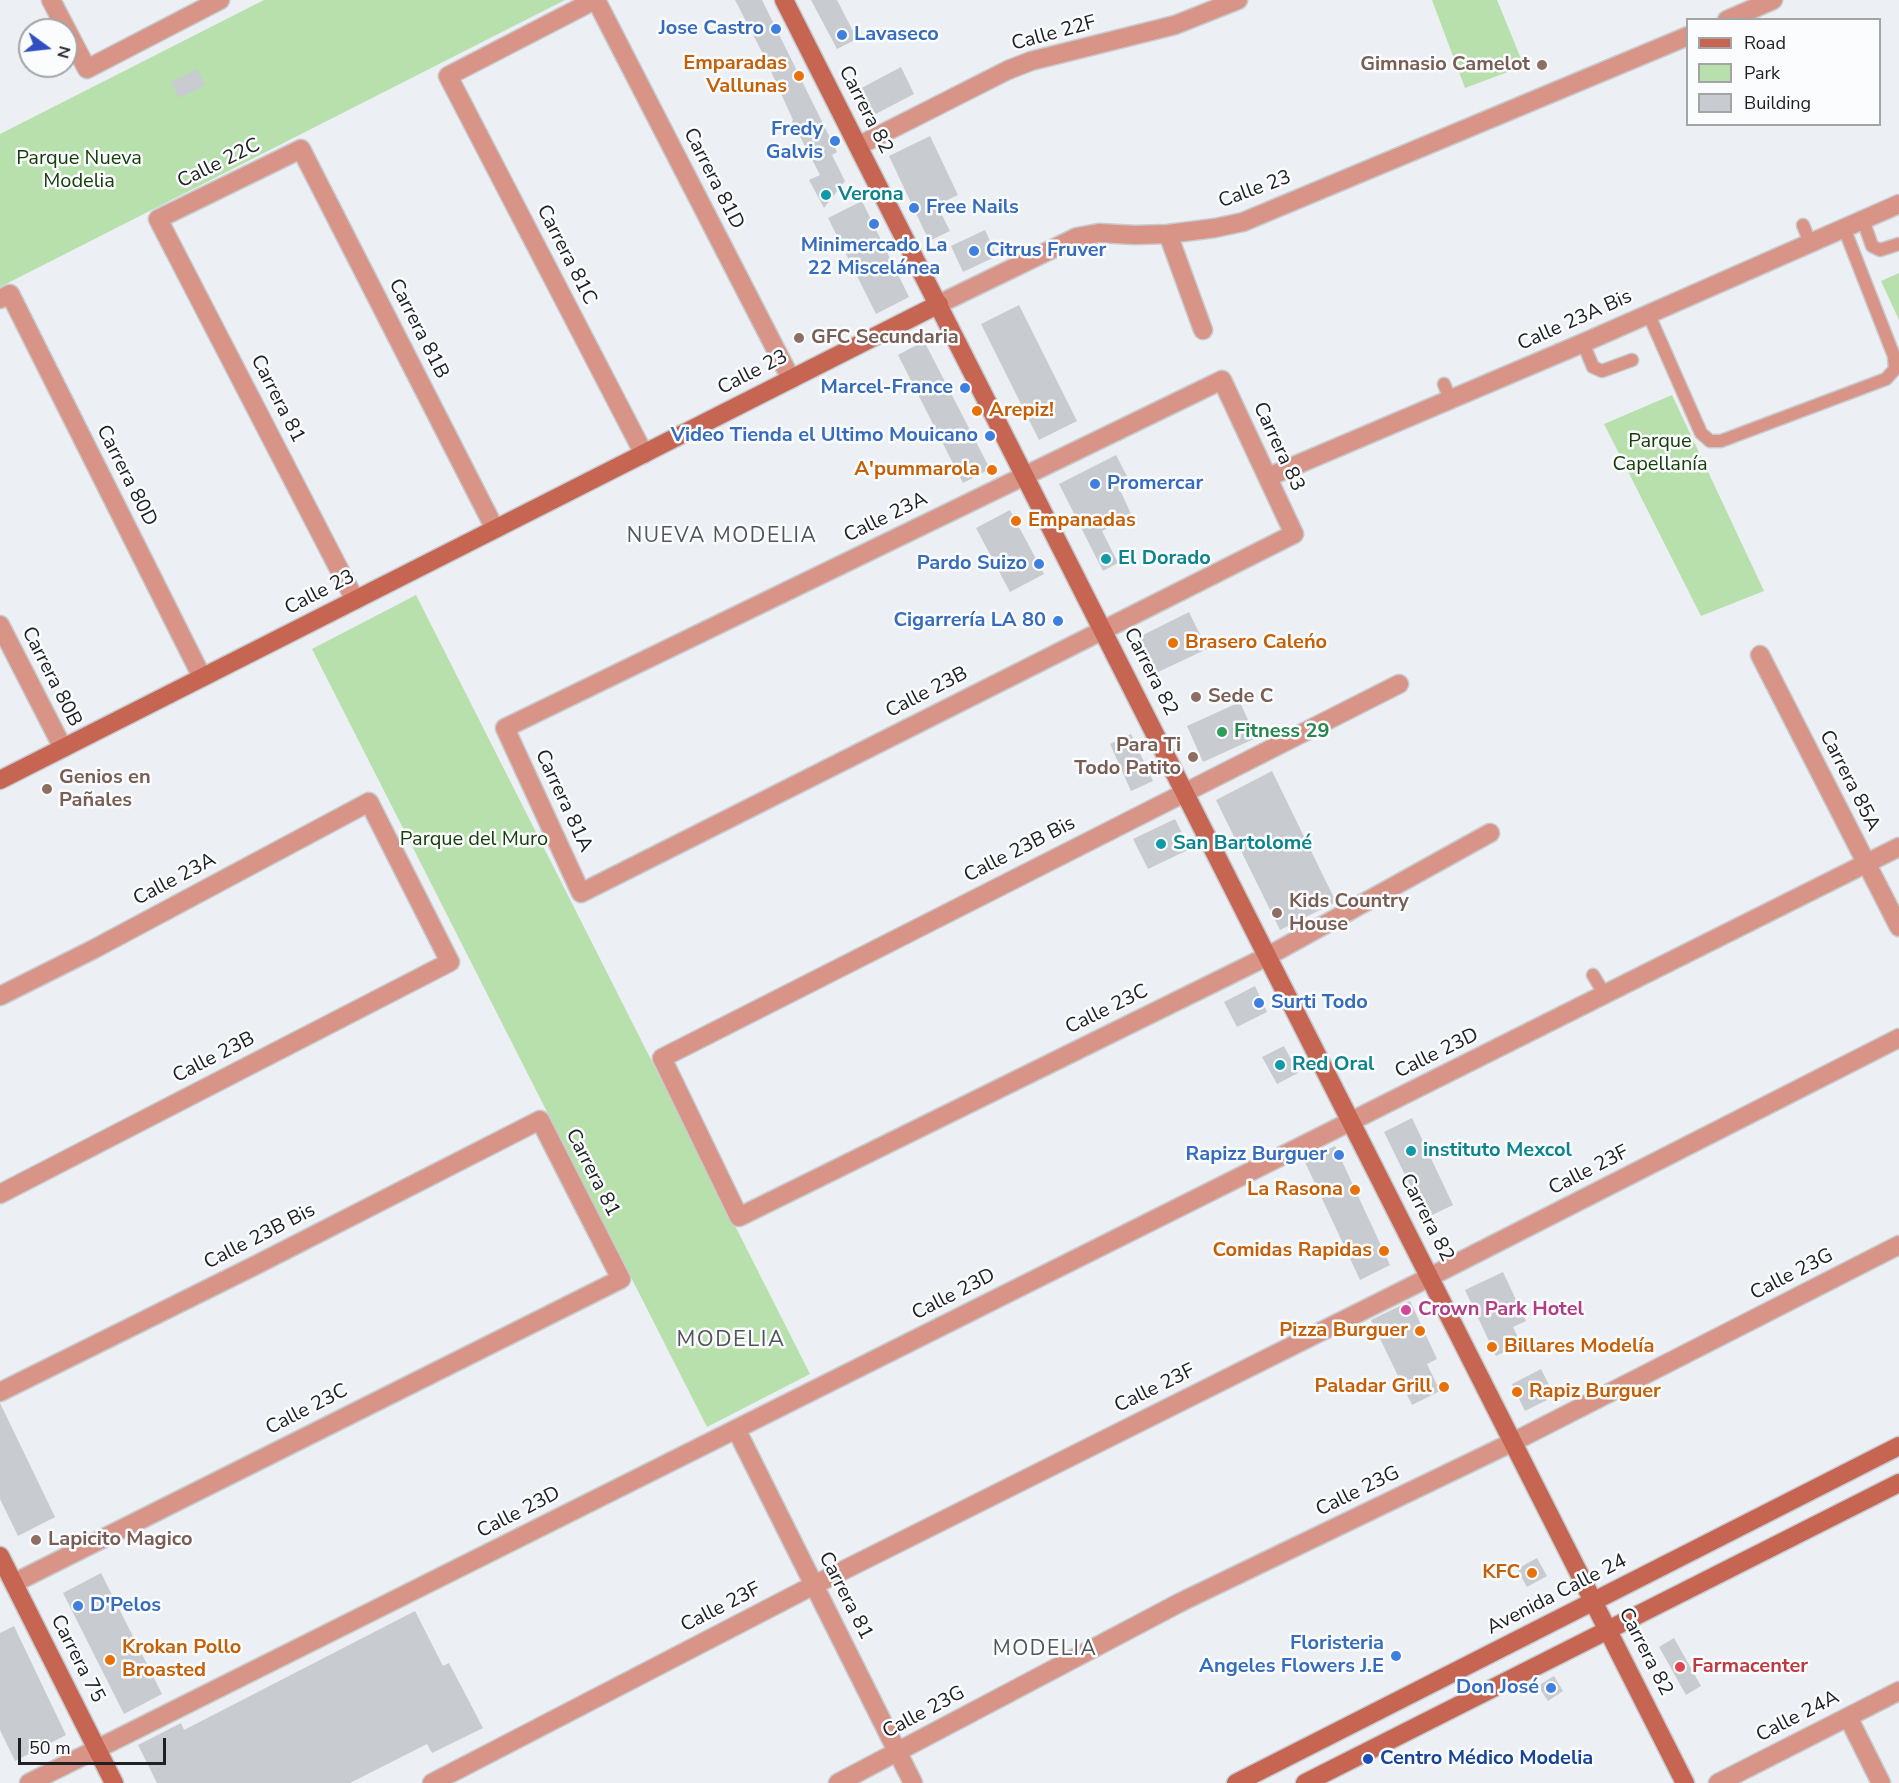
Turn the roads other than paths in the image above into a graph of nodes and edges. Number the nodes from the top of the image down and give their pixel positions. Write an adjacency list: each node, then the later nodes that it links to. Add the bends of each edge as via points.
1 (51, 0): 2 (street, via 87,69)
2 (220, 0)
3 (596, 0): 25 (street, Carrera 81D); 27 (street, Carrera 81C, via 448,76)
4 (784, 0): 9 (street, Carrera 82)
5 (1238, 0): 9 (street, Calle 22F, via 1174,25 1031,61)
6 (1773, 0): 7 (street)
7 (1732, 18)
8 (1686, 37): 16 (street, Calle 23, via 1243,222)
9 (858, 146): 20 (street, Carrera 82)
10 (301, 149): 12 (street, Calle 22C); 30 (street, Carrera 81B)
11 (1899, 204): 13 (street, Calle 23A Bis)
12 (158, 219): 32 (street, Carrera 81)
13 (1863, 220): 15 (street, Calle 23A Bis); 18 (lane, via 1872,246 1880,250)
14 (1803, 225): 17 (lane)
15 (1844, 228): 17 (street, Calle 23A Bis); 21 (lane, via 1894,356 1895,369 1886,379 1721,441 1710,441 1701,433)
16 (1168, 234): 20 (street, Calle 23, via 1099,233 1077,237); 22 (street)
17 (1810, 243): 21 (street, Calle 23A Bis)
18 (1899, 244)
19 (5, 296): 36 (street, Carrera 80D)
20 (939, 304): 25 (street, Calle 23); 28 (street, Carrera 82)
21 (1648, 313): 23 (street, Calle 23A Bis)
22 (1203, 330)
23 (1583, 343): 24 (lane, via 1593,367 1602,370); 29 (street, Calle 23A Bis, via 1447,392)
24 (1632, 360)
25 (791, 379): 27 (street, Calle 23)
26 (1222, 380): 28 (street, Calle 23A); 29 (street, Carrera 83)
27 (644, 454): 30 (street, Calle 23)
28 (1026, 476): 34 (street, Carrera 82); 38 (street, Calle 23A)
29 (1268, 477): 31 (street, Carrera 83)
30 (495, 529): 32 (street, Calle 23)
31 (1294, 534): 34 (street, Calle 23B)
32 (355, 600): 36 (street, Calle 23)
33 (0, 626): 39 (street, Carrera 80B)
34 (1103, 630): 41 (street, Carrera 82); 46 (street, Calle 23B)
35 (1760, 655): 45 (street, Carrera 85A)
36 (202, 677): 39 (street, Calle 23)
37 (1399, 684): 41 (street, Calle 23B Bis)
38 (505, 728): 46 (street, Carrera 81A)
39 (63, 748): 40 (street, Calle 23)
40 (0, 780)
41 (1185, 791): 48 (street, Carrera 82); 56 (street, Calle 23B Bis, via 662,1058)
42 (369, 802): 51 (street, Calle 23A); 55 (street, Calle 23B, via 450,962)
43 (1490, 833): 48 (street, Calle 23C)
44 (1899, 847): 45 (street, Calle 23D)
45 (1867, 864): 47 (street, Carrera 85A); 50 (street, Calle 23D)
46 (581, 893)
47 (1899, 927)
48 (1268, 956): 54 (street, Carrera 82); 56 (street, Calle 23C)
49 (1593, 975): 50 (lane)
50 (1605, 995): 54 (street, Calle 23D)
51 (0, 996)
52 (1899, 1038): 58 (street, Calle 23F)
53 (540, 1120): 59 (street, Carrera 81); 60 (street, Calle 23B Bis)
54 (1352, 1121): 58 (street, Carrera 82); 61 (street, Calle 23D)
55 (0, 1194)
56 (739, 1217)
57 (1899, 1245): 62 (street, Calle 23G)
58 (1430, 1277): 62 (street, Carrera 82); 67 (street, Calle 23F)
59 (621, 1279): 66 (street, Calle 23C)
60 (0, 1392)
61 (736, 1429): 67 (street, Carrera 81); 72 (street, Calle 23D)
62 (1514, 1442): 68 (street, Carrera 82); 73 (street, Calle 23G, via 1181,1602)
63 (1899, 1446): 68 (street, Avenida Calle 24)
64 (1899, 1483): 69 (street)
65 (0, 1556): 66 (street, Carrera 75)
66 (14, 1583): 72 (street, Carrera 75)
67 (814, 1585): 73 (street, Carrera 81); 76 (street, Calle 23F)
68 (1594, 1601): 69 (street, Carrera 82); 79 (street, Avenida Calle 24)
69 (1608, 1629): 80 (street); 81 (street, Carrera 82)
70 (1899, 1691): 71 (street, Calle 24A)
71 (1848, 1717): 82 (street, Calle 24A); 83 (street)
72 (97, 1749): 74 (street, Calle 23D); 75 (street, Carrera 75)
73 (898, 1753): 77 (street, Calle 23G); 78 (street, Carrera 81)
74 (29, 1783)
75 (114, 1783)
76 (432, 1783)
77 (838, 1783)
78 (913, 1783)
79 (1236, 1783)
80 (1305, 1783)
81 (1685, 1783)
82 (1718, 1783)
83 (1881, 1783)

